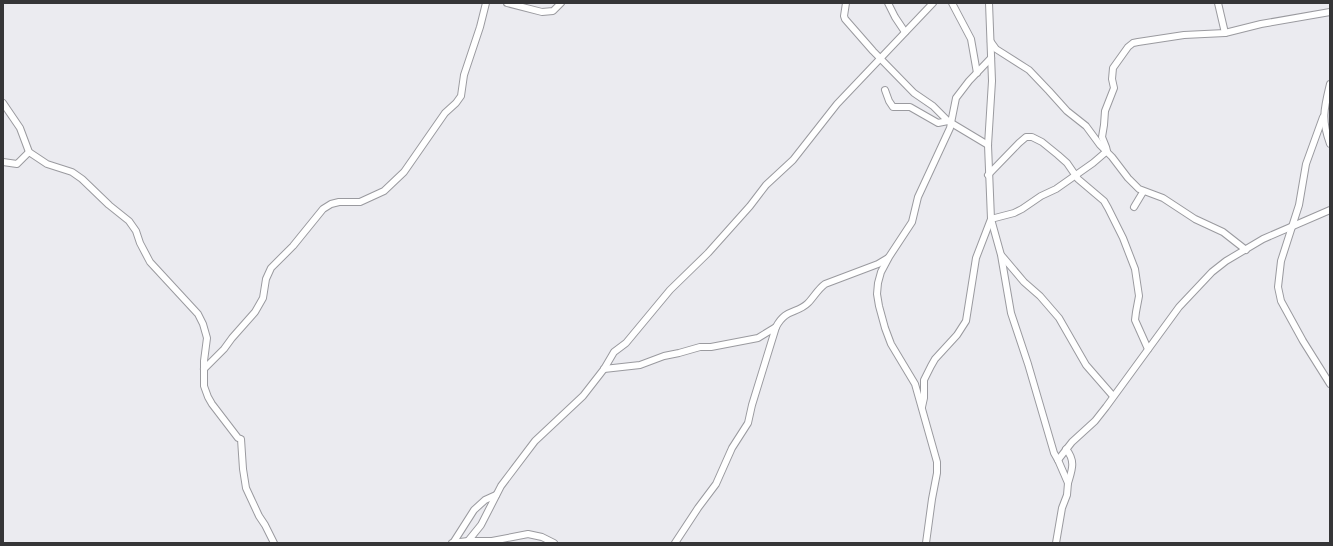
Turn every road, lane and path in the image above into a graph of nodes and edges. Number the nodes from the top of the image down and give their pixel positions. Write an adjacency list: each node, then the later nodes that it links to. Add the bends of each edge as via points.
1 (486, 3): 39 (street, via 464,74 461,96 404,172 384,191 360,202 339,202 323,209 271,268 263,298 255,312)
2 (507, 3): 3 (street, via 542,12 553,10)
3 (562, 3)
4 (846, 3): 14 (street, via 845,19)
5 (888, 3): 11 (street)
6 (933, 3): 11 (street)
7 (952, 3): 16 (street, via 971,40)
8 (989, 3): 13 (street)
9 (1218, 3): 12 (street)
10 (1330, 12): 12 (street)
11 (905, 32): 14 (street)
12 (1225, 33): 24 (street, via 1184,35 1131,45 1113,68 1114,87 1105,111 1102,135)
13 (991, 41): 15 (street); 24 (street, via 996,49 1036,78 1062,106 1086,126)
14 (880, 58): 21 (street, via 914,93 933,106); 40 (street, via 708,253 670,290 626,343 614,352)
15 (991, 58): 16 (street); 23 (street, via 992,100)
16 (977, 73): 21 (street, via 956,98)
17 (1330, 84): 20 (street)
18 (885, 90): 21 (street, via 893,107 910,106 938,123)
19 (3, 103): 25 (street, via 20,128)
20 (1323, 117): 22 (street); 33 (street, via 1306,164)
21 (949, 122): 23 (street); 36 (street, via 944,142 918,197 912,222)
22 (1330, 144)
23 (988, 145): 27 (street)
24 (1106, 151): 28 (street); 29 (street)
25 (30, 152): 26 (street, via 17,164); 39 (street, via 47,164 69,171 82,179 132,226 150,262 198,314 204,324 207,338)
26 (3, 162)
27 (988, 175): 28 (street, via 1018,143 1029,136 1038,139 1058,155); 32 (street)
28 (1075, 176): 32 (street, via 1022,209); 38 (street, via 1106,204 1129,254 1135,269 1139,296 1135,320)
29 (1143, 192): 30 (street); 34 (street, via 1167,200 1195,219 1223,232)
30 (1134, 207)
31 (1330, 210): 33 (street)
32 (991, 219): 35 (street); 43 (street, via 976,258 966,321 930,366 924,380)
33 (1292, 226): 34 (street); 41 (street, via 1281,261 1279,293 1303,341)
34 (1246, 250): 38 (street, via 1226,261 1202,282 1179,307)
35 (1001, 255): 42 (street, via 1058,318 1086,365); 45 (street, via 1011,313)
36 (889, 258): 37 (street, via 825,284 807,304 787,314); 43 (street, via 878,283 879,306 891,344 915,384)
37 (776, 327): 40 (street, via 758,338 700,347 640,365); 52 (street, via 748,423 732,448 716,484)
38 (1148, 349): 42 (street)
39 (204, 369): 49 (street, via 204,386 208,397 238,438 241,438 242,469 246,488)
40 (604, 369): 47 (street, via 574,406 535,441)
41 (1330, 384)
42 (1113, 396): 44 (street, via 1095,421)
43 (922, 407): 53 (street, via 937,468)
44 (1066, 449): 45 (street); 46 (street, via 1073,461)
45 (1058, 460): 46 (street)
46 (1068, 483): 54 (street)
47 (496, 495): 48 (street, via 481,525); 50 (street, via 485,500 474,510)
48 (464, 542): 50 (street); 51 (street, via 492,541 528,534)
49 (274, 543)
50 (453, 543)
51 (554, 543)
52 (675, 543)
53 (926, 543)
54 (1056, 543)

